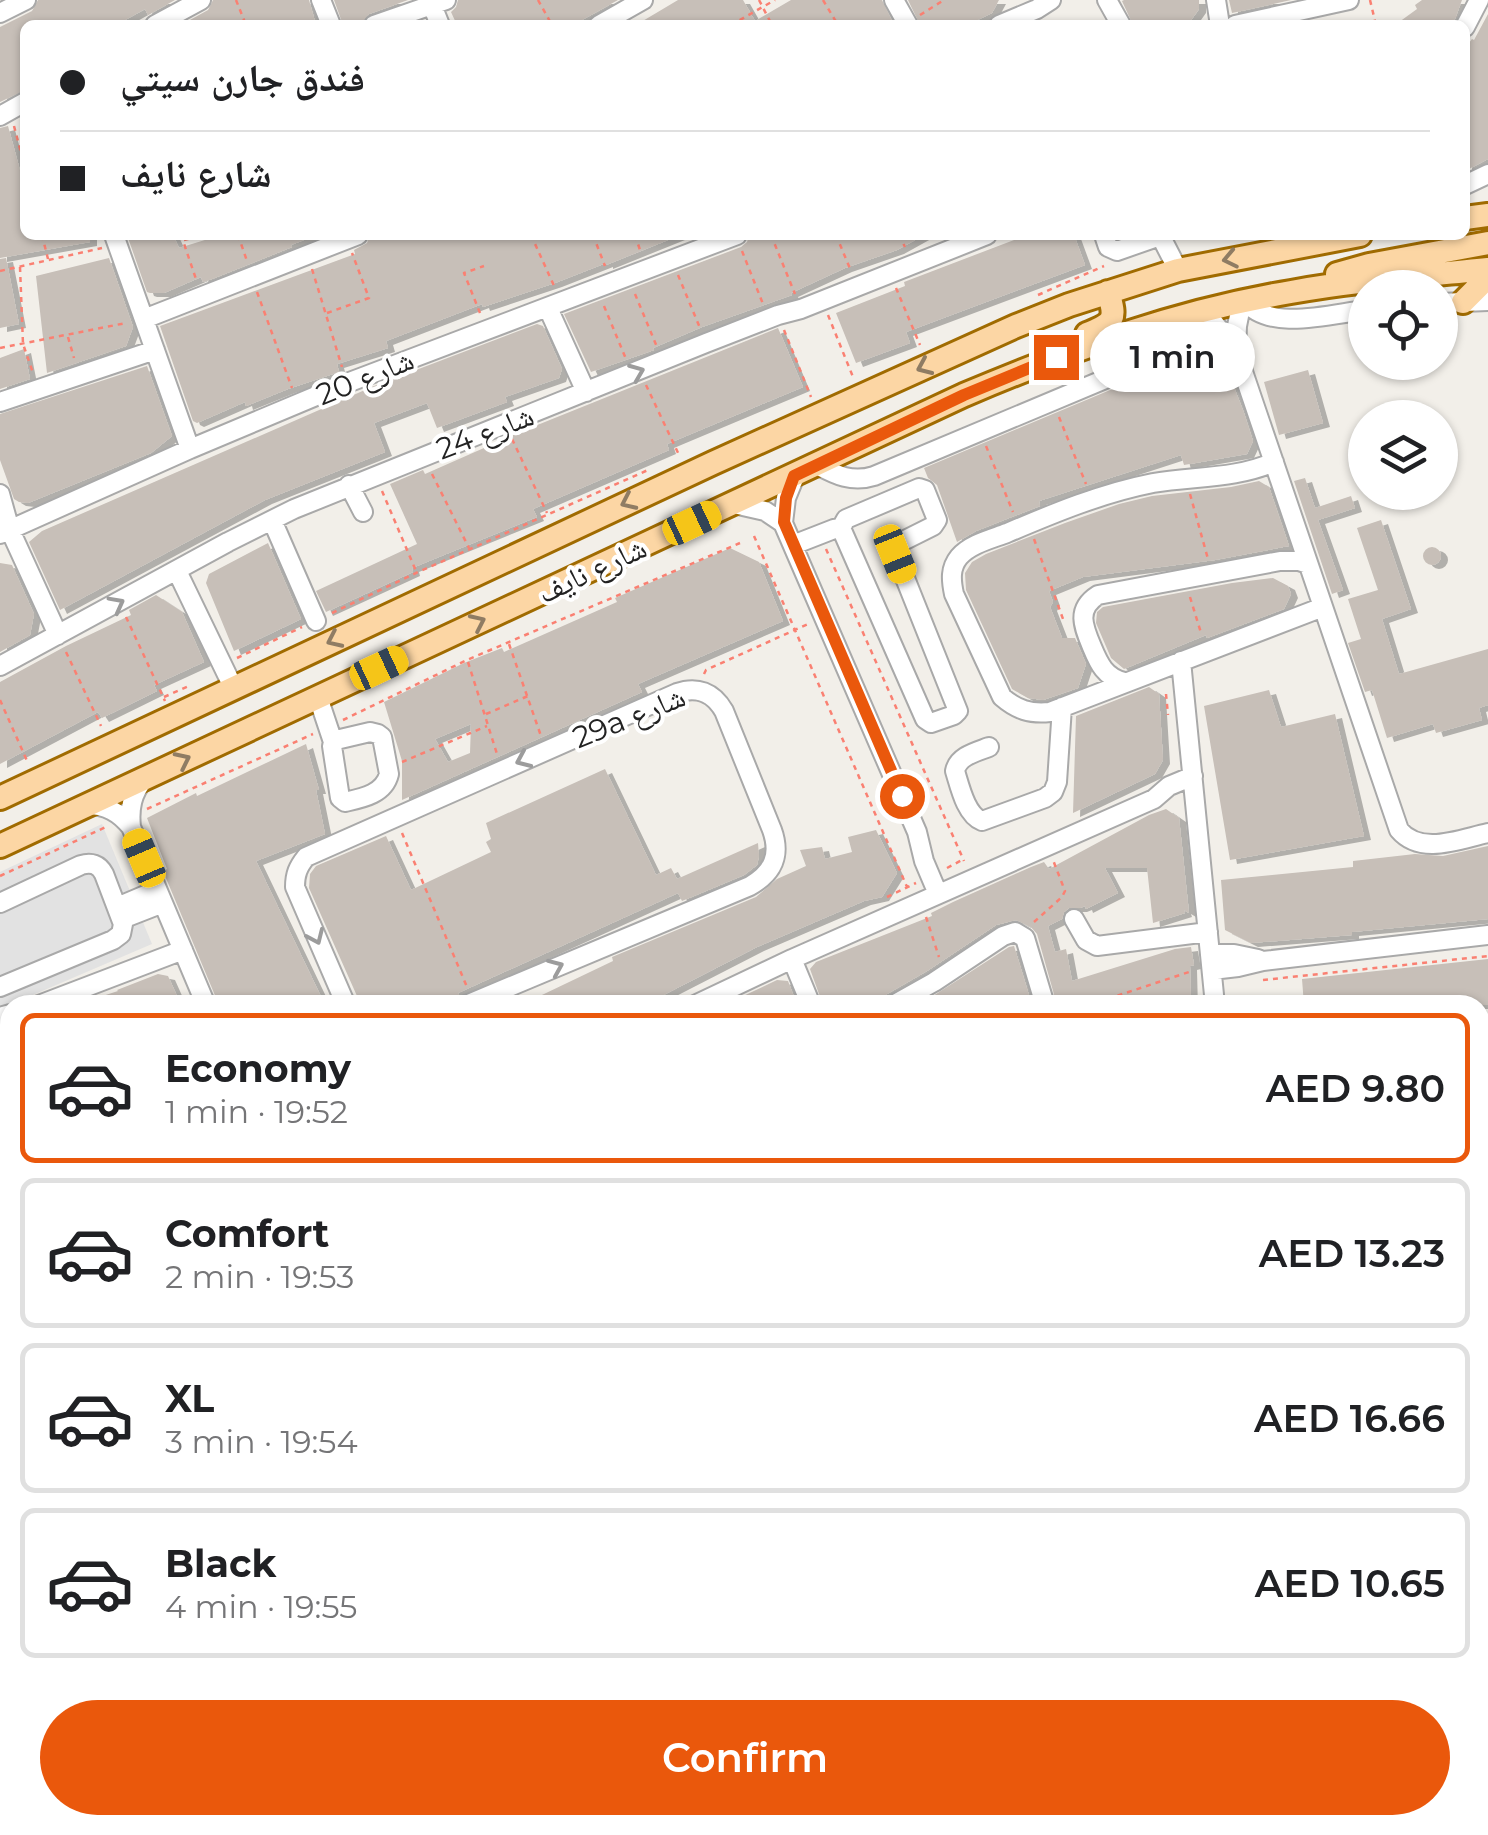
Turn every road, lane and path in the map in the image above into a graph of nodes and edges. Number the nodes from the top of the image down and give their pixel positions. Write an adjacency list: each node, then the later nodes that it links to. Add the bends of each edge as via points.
1 (26, 0): 11 (street)
2 (201, 0): 12 (street)
3 (643, 0): 14 (street)
4 (759, 0): 9 (path)
5 (775, 0): 9 (path)
6 (944, 0): 17 (path)
7 (1349, 0): 19 (street)
8 (439, 2): 13 (street)
9 (762, 7): 15 (path); 16 (path)
10 (1041, 8): 18 (street)
11 (0, 13)
12 (164, 20)
13 (388, 20)
14 (607, 20)
15 (740, 20)
16 (769, 20)
17 (913, 20)
18 (1011, 20)
19 (1258, 20)
20 (12, 109): 21 (path)
21 (20, 145)
22 (43, 240): 42 (path)
23 (116, 240): 42 (path); 71 (street)
24 (186, 240): 39 (path)
25 (240, 240): 51 (path)
26 (344, 240): 41 (street)
27 (353, 240): 68 (path, via 369,298)
28 (532, 240): 64 (path)
29 (594, 240): 53 (path)
30 (724, 240): 43 (street, شارع 20)
31 (738, 240): 69 (path)
32 (773, 240): 65 (path)
33 (838, 240): 54 (path)
34 (974, 240): 50 (street, شارع 24)
35 (1106, 240): 36 (street, via 1116,251)
36 (1146, 240)
37 (1163, 240): 48 (street)
38 (1334, 240): 48 (main road, شارع نايف, one-way to 48)
39 (183, 241): 57 (path)
40 (1488, 243): 56 (main road, via 1369,265)
41 (308, 254): 51 (street); 68 (path)
42 (48, 260): 46 (path)
43 (672, 261): 53 (street, شارع 20); 74 (path)
44 (1114, 263): 60 (path)
45 (484, 266): 72 (path, via 464,273)
46 (20, 267): 49 (path); 75 (path)
47 (1488, 269): 56 (main road, شارع نايف)
48 (1178, 270): 55 (main road, شارع نايف)
49 (0, 271)
50 (890, 273): 54 (street, شارع 24); 78 (path)
51 (252, 276): 57 (street); 92 (path)
52 (1488, 278): 58 (main road)
53 (612, 283): 64 (street, شارع 20); 81 (path); 83 (path)
54 (858, 286): 59 (street, شارع 24)
55 (1108, 292): 82 (main road, via 1110,323 1036,354); 141 (main road, شارع نايف, one-way to 141, via 1016,326 731,454)
56 (1292, 292): 61 (main road, شارع نايف)
57 (202, 295): 71 (street)
58 (1458, 297)
59 (822, 300): 65 (street, شارع 24); 85 (path)
60 (1026, 301)
61 (1243, 301): 66 (main road, شارع نايف); 67 (street, via 1279,318); 76 (street)
62 (1488, 301): 63 (street)
63 (1458, 302)
64 (555, 306): 72 (street, شارع 20); 88 (street)
65 (801, 309): 69 (street, شارع 24)
66 (1204, 310): 70 (main road, شارع نايف); 76 (street)
67 (1348, 312)
68 (326, 313): 86 (path)
69 (774, 317): 74 (street, شارع 24); 89 (path)
70 (1174, 318): 80 (street); 82 (main road, شارع نايف)
71 (144, 319): 73 (path); 79 (street)
72 (488, 330): 86 (street, شارع 20)
73 (67, 336): 75 (path); 84 (path)
74 (706, 343): 81 (street, شارع 24)
75 (23, 344): 77 (path); 87 (path)
76 (1232, 344): 80 (path); 98 (street)
77 (0, 348)
78 (922, 349)
79 (155, 350): 84 (street); 95 (street)
80 (1153, 357): 90 (street)
81 (663, 362): 83 (street, شارع 24, one-way to 81)
82 (1022, 370): 99 (main road, شارع نايف)
83 (636, 373): 88 (street, شارع 24); 97 (path)
84 (79, 376): 87 (street)
85 (853, 380)
86 (347, 383): 92 (street, شارع 20)
87 (38, 389): 91 (street)
88 (586, 392): 93 (street, شارع 24)
89 (812, 398)
90 (1052, 401): 94 (street); 106 (path)
91 (0, 402)
92 (298, 404): 95 (street, شارع 20)
93 (505, 424): 96 (street, شارع 24); 109 (path)
94 (980, 431): 99 (street, via 864,479); 112 (path)
95 (190, 449): 114 (street, شارع 20)
96 (424, 456): 101 (street, شارع 24); 119 (path)
97 (680, 456)
98 (1274, 462): 103 (street); 120 (street)
99 (817, 465): 102 (main road, شارع نايف)
100 (646, 471): 109 (path)
101 (376, 475): 104 (street, شارع 24); 122 (path)
102 (794, 476): 107 (main road, شارع نايف); 111 (street)
103 (1185, 478): 106 (street); 123 (path)
104 (348, 486): 108 (street); 110 (street, شارع 24)
105 (0, 494): 114 (street)
106 (1092, 499): 112 (street)
107 (734, 504): 111 (street); 144 (main road, شارع نايف, one-way to 107)
108 (363, 512)
109 (548, 515): 119 (path)
110 (272, 520): 121 (street, شارع 24); 129 (street)
111 (784, 522): 118 (street)
112 (1024, 526): 128 (path); 148 (street, via 972,547 956,562 951,583 996,686 1012,706 1037,713)
113 (841, 528): 113 (street, via 925,719 954,715 958,710 895,554 895,545 937,520 925,490 846,519); 115 (street)
114 (5, 532): 131 (street)
115 (819, 534): 118 (street); 172 (path)
116 (754, 536): 130 (path)
117 (740, 542): 132 (path)
118 (793, 545): 127 (street)
119 (469, 549): 122 (path)
120 (1308, 564): 123 (street, via 1290,560); 126 (street)
121 (177, 572): 125 (street, شارع 24); 141 (street)
122 (416, 573): 129 (path)
123 (1212, 573): 124 (street)
124 (1184, 578): 133 (path); 138 (street, via 1090,600 1082,623)
125 (119, 602): 131 (street, شارع 24, one-way to 125); 147 (path)
126 (1323, 608): 133 (street); 169 (street, via 1399,830 1422,844)
127 (824, 617): 130 (path); 168 (street)
128 (1063, 619)
129 (316, 621): 134 (path)
130 (794, 630): 142 (path, via 706,670); 176 (path)
131 (58, 635): 137 (street, شارع 24); 152 (path)
132 (508, 642): 135 (path); 145 (path)
133 (1207, 651): 136 (street)
134 (233, 660)
135 (467, 660): 149 (path); 151 (path)
136 (1181, 661): 139 (street); 158 (street)
137 (0, 666)
138 (1100, 667): 139 (street); 143 (street)
139 (1124, 682): 143 (street)
140 (192, 685): 147 (path)
141 (233, 687): 147 (main road, شارع نايف)
142 (699, 690): 154 (street, 29a شارع); 196 (street, 29a شارع, one-way to 142, via 750,886 771,869 776,843 724,710)
143 (1093, 694): 148 (street)
144 (318, 696): 151 (street); 159 (main road, شارع نايف, one-way to 144)
145 (528, 696): 149 (path); 154 (path)
146 (0, 700): 160 (path)
147 (168, 707): 152 (main road, شارع نايف)
148 (1062, 707): 153 (street, via 1054,792 982,821 972,814 954,771 961,759)
149 (484, 714): 150 (path)
150 (488, 726): 155 (path); 157 (path)
151 (331, 734): 155 (street, via 378,734); 155 (street, via 342,801 380,790); 167 (path)
152 (110, 746): 156 (main road, شارع نايف)
153 (989, 747)
154 (546, 750): 157 (street, 29a شارع, one-way to 157)
155 (388, 768)
156 (60, 770): 160 (main road, شارع نايف); 165 (main road)
157 (502, 770): 166 (street, 29a شارع)
158 (1192, 776): 162 (street); 163 (street)
159 (144, 778): 164 (main road, شارع نايف); 167 (street)
160 (36, 781): 161 (main road, شارع نايف)
161 (0, 798)
162 (1154, 799): 163 (street); 170 (street)
163 (1195, 801): 182 (street)
164 (87, 805): 167 (street); 171 (main road, شارع نايف)
165 (0, 811)
166 (395, 817): 194 (street, 29a شارع, one-way to 194, via 316,852 295,876 298,898); 195 (path)
167 (128, 821): 174 (path); 178 (street)
168 (917, 832): 173 (street); 177 (street)
169 (1488, 833)
170 (1048, 845): 175 (street); 183 (path, via 1065,891)
171 (0, 846)
172 (963, 860): 173 (path); 175 (path)
173 (941, 871): 177 (street)
174 (0, 876)
175 (972, 878): 177 (street)
176 (907, 887)
177 (936, 895): 187 (street); 190 (path)
178 (160, 897): 180 (street); 185 (street)
179 (0, 904): 180 (street, via 92,864 101,869)
180 (120, 913): 191 (street, via 123,929 112,940)
181 (1074, 919): 182 (street, via 1097,946)
182 (1208, 932): 188 (street)
183 (1020, 934): 190 (street, via 1008,933); 200 (street)
184 (1488, 934): 189 (street)
185 (183, 950): 192 (street); 193 (street)
186 (1488, 956): 189 (path)
187 (792, 958): 197 (street); 198 (street)
188 (1211, 963): 189 (street, via 1234,954); 201 (path); 202 (street)
189 (1262, 970)
190 (945, 974): 199 (street)
191 (0, 987)
192 (65, 995)
193 (202, 995)
194 (342, 995)
195 (470, 995)
196 (505, 995)
197 (716, 995)
198 (807, 995)
199 (928, 995)
200 (1042, 995)
201 (1118, 995)
202 (1214, 995)

